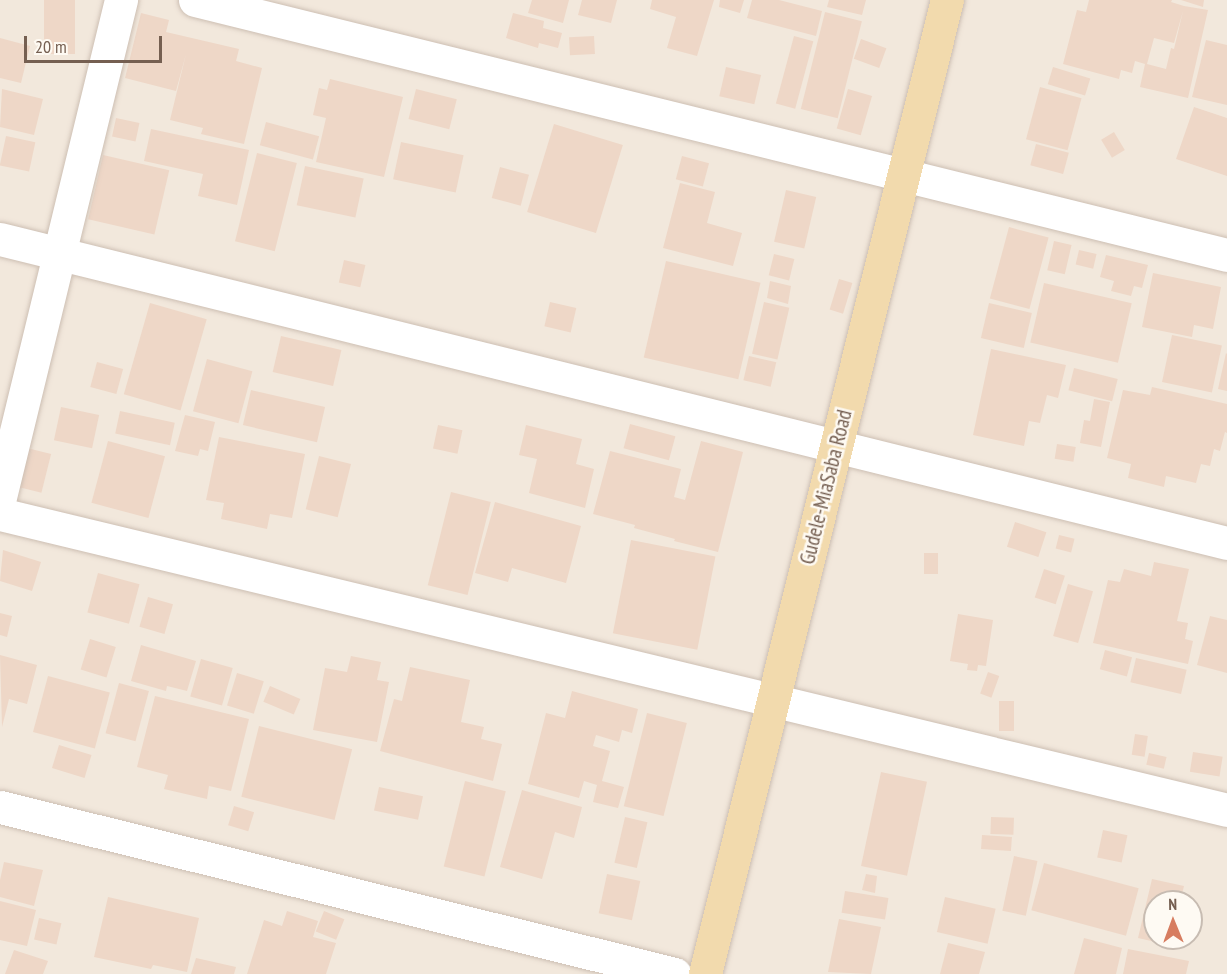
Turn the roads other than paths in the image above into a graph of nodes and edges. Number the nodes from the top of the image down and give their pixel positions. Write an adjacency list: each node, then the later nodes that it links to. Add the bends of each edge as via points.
1 (122, 0): 6 (street)
2 (195, 0): 4 (street)
3 (947, 0): 4 (main road, Gudele-MiaSaba Road)
4 (903, 175): 7 (street); 8 (main road, Gudele-MiaSaba Road)
5 (0, 239): 6 (street)
6 (60, 254): 8 (street); 9 (street)
7 (1227, 255)
8 (836, 446): 11 (street); 12 (main road, Gudele-MiaSaba Road)
9 (0, 497)
10 (0, 514): 12 (street)
11 (1227, 543)
12 (773, 701): 14 (street); 16 (main road, Gudele-MiaSaba Road)
13 (0, 807): 15 (street)
14 (1227, 810)
15 (675, 974)
16 (705, 974)

